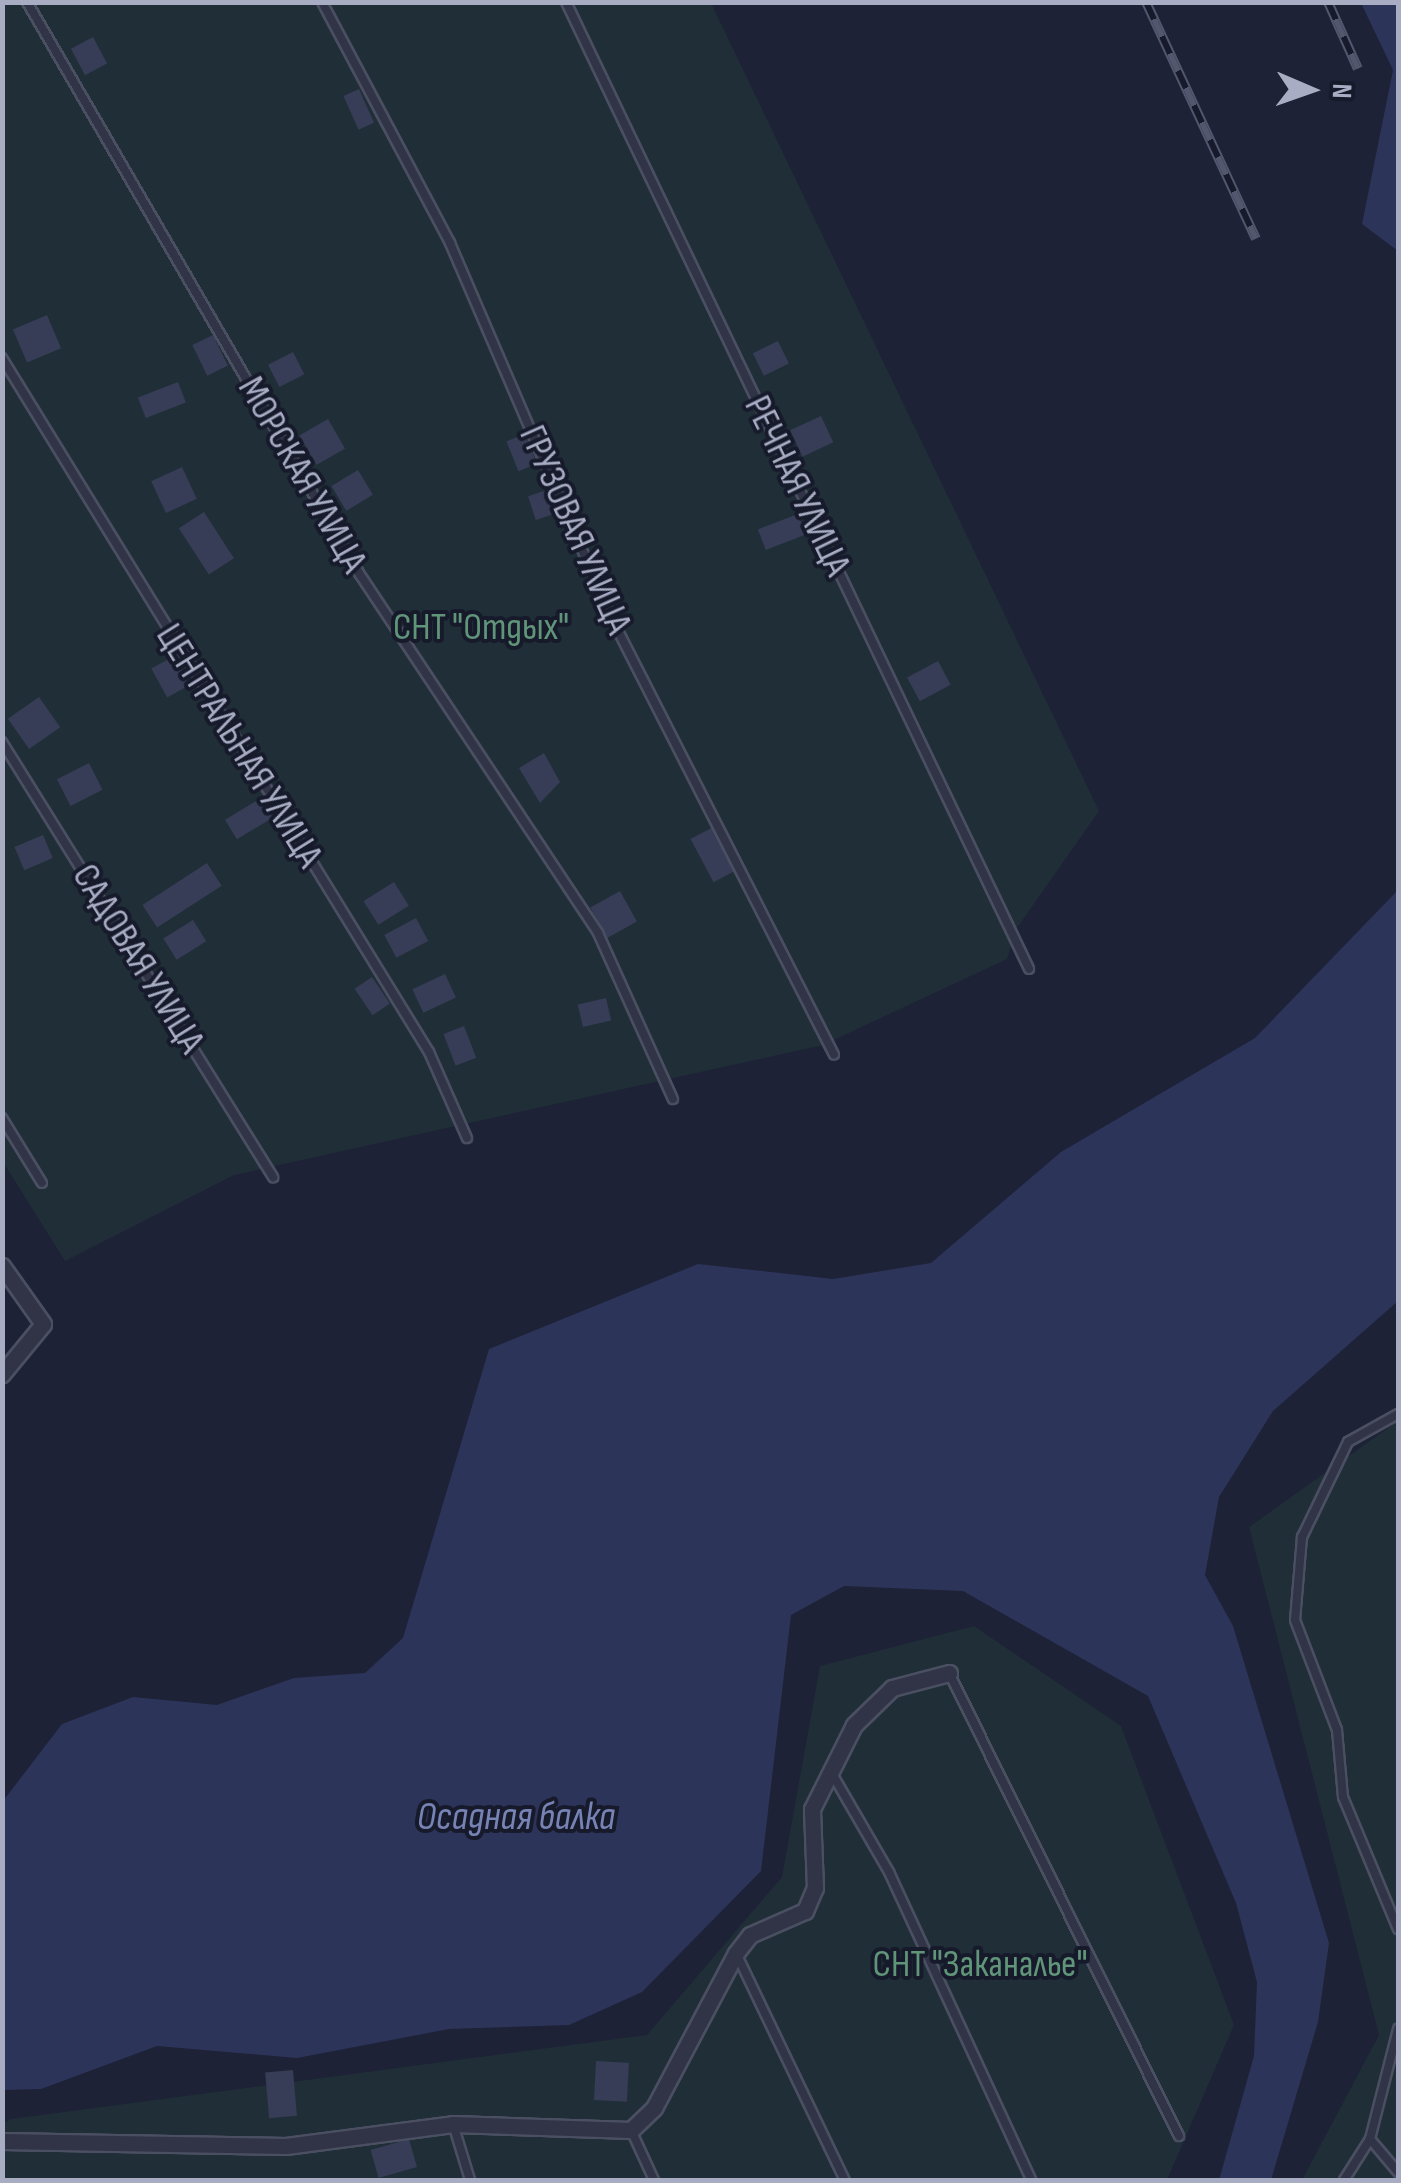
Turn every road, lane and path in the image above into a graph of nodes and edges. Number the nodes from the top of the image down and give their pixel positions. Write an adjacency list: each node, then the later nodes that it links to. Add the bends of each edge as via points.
1 (26, 2): 8 (lane, МОРСКАЯ УЛИЦА, via 359,572 598,933)
2 (322, 2): 7 (lane, ГРУЗОВАЯ УЛИЦА, via 450,243 612,617)
3 (566, 2): 6 (lane, РЕЧНАЯ УЛИЦА)
4 (2, 358): 10 (lane, ЦЕНТРАЛЬНАЯ УЛИЦА, via 429,1052)
5 (2, 742): 11 (lane, САДОВАЯ УЛИЦА)
6 (1028, 969)
7 (834, 1054)
8 (673, 1099)
9 (2, 1118): 12 (lane)
10 (467, 1138)
11 (273, 1177)
12 (42, 1183)
13 (2, 1266): 14 (street, via 44,1324)
14 (2, 1374)
15 (1398, 1414): 18 (lane, via 1348,1442 1302,1537 1295,1620 1337,1730 1343,1796)
16 (949, 1674): 17 (street, via 873,1700); 23 (lane)
17 (828, 1768): 19 (street, via 812,1809 815,1888 805,1911 750,1936); 30 (lane, via 889,1872)
18 (1398, 1929)
19 (736, 1952): 22 (street, via 654,2108); 29 (lane)
20 (1398, 2029): 24 (lane)
21 (452, 2124): 22 (street); 25 (street, via 286,2146); 27 (lane)
22 (631, 2130): 28 (lane)
23 (1179, 2136)
24 (1370, 2139): 26 (lane); 31 (lane)
25 (2, 2141)
26 (1398, 2172)
27 (470, 2180)
28 (654, 2180)
29 (845, 2180)
30 (1031, 2180)
31 (1344, 2180)

